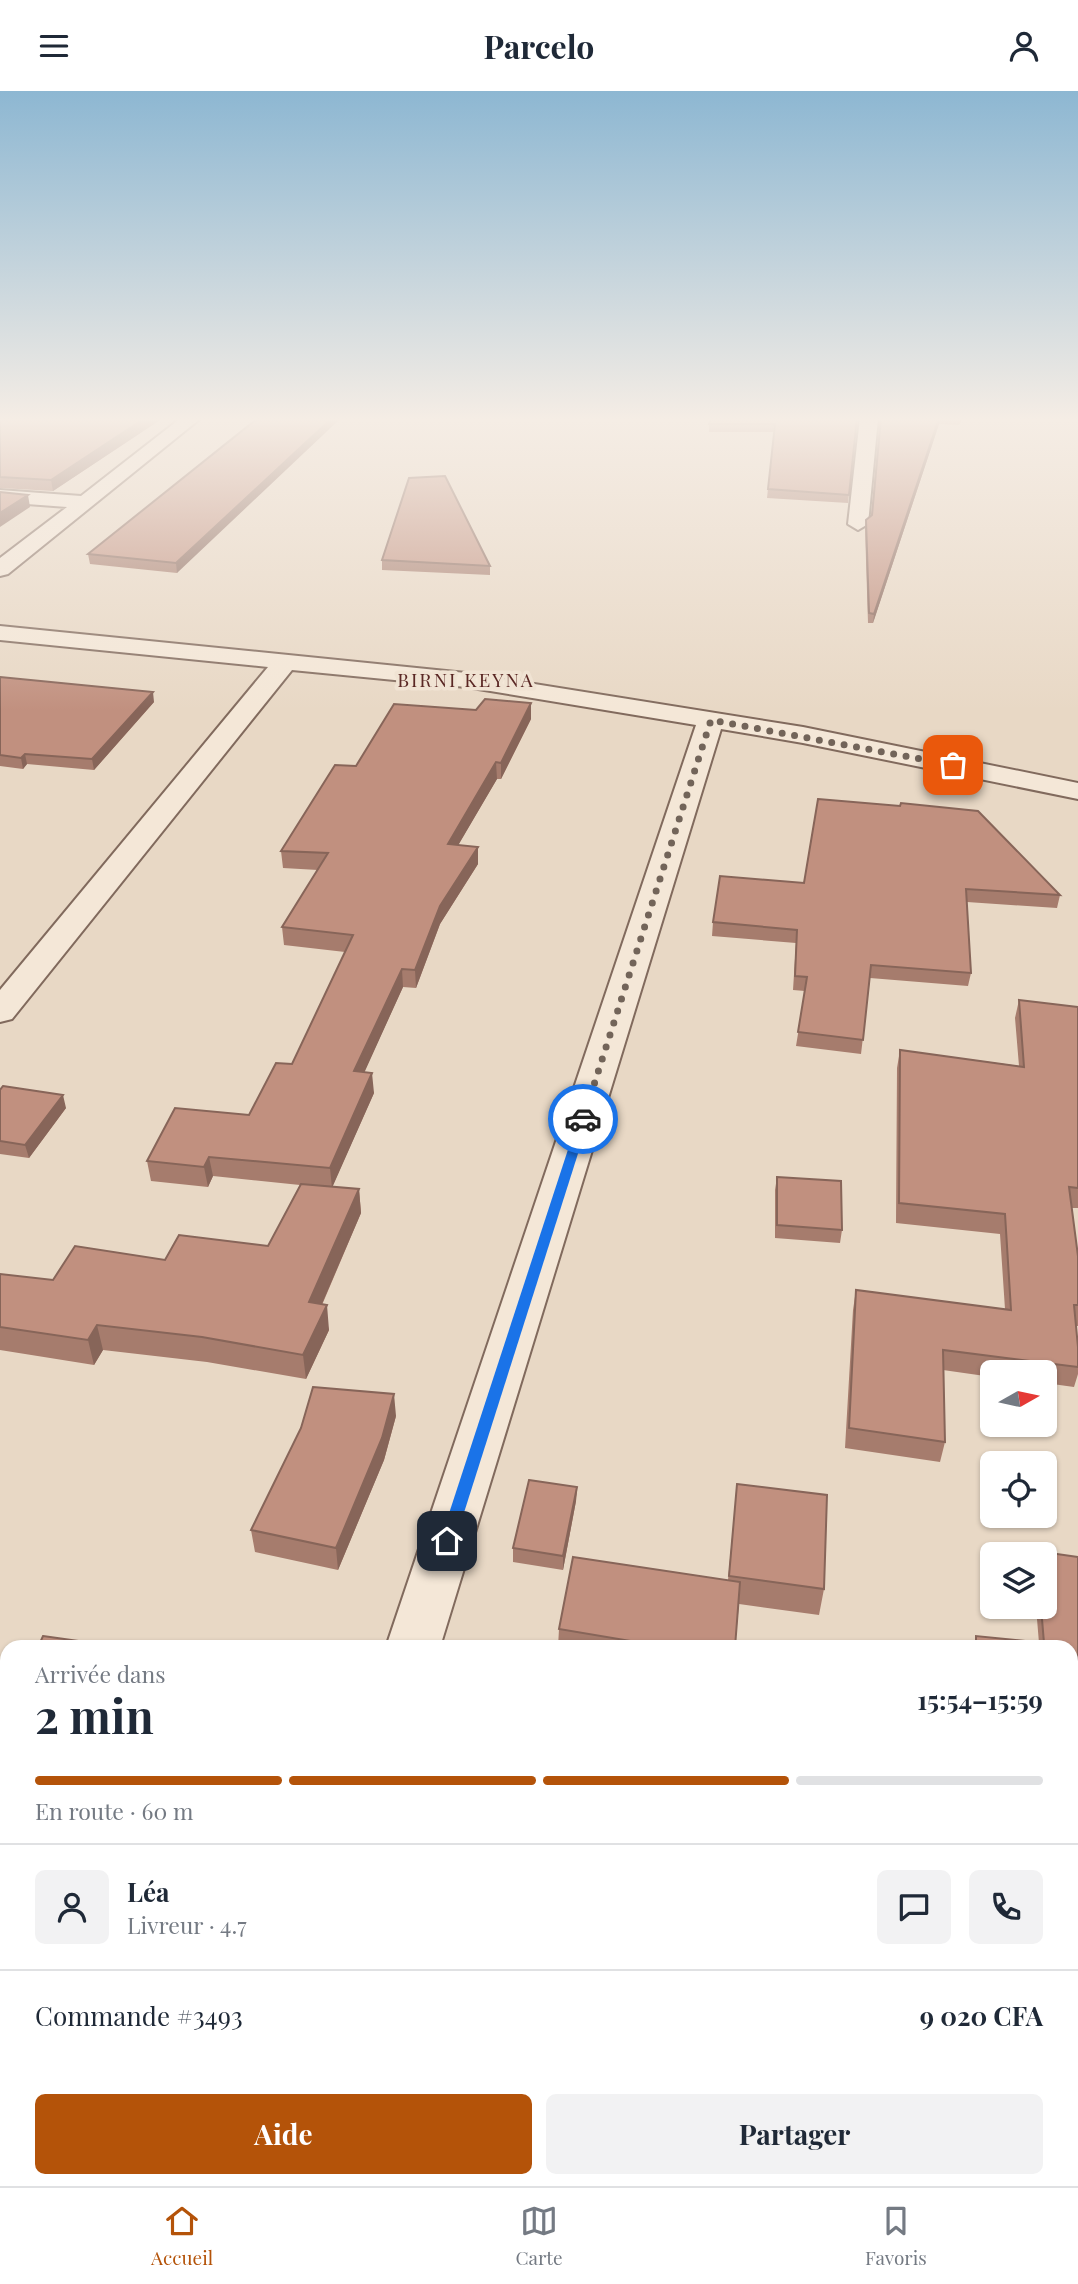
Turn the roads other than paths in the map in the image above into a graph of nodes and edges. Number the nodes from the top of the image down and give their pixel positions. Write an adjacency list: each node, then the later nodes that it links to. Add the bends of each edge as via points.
1 (68, 516): 4 (street)
2 (859, 516): 3 (street)
3 (858, 524)
4 (0, 569)
5 (0, 633): 6 (street)
6 (285, 662): 7 (street, via 466,680); 9 (street)
7 (711, 720): 8 (street); 10 (street)
8 (1078, 791)
9 (0, 1012)
10 (416, 1640)

